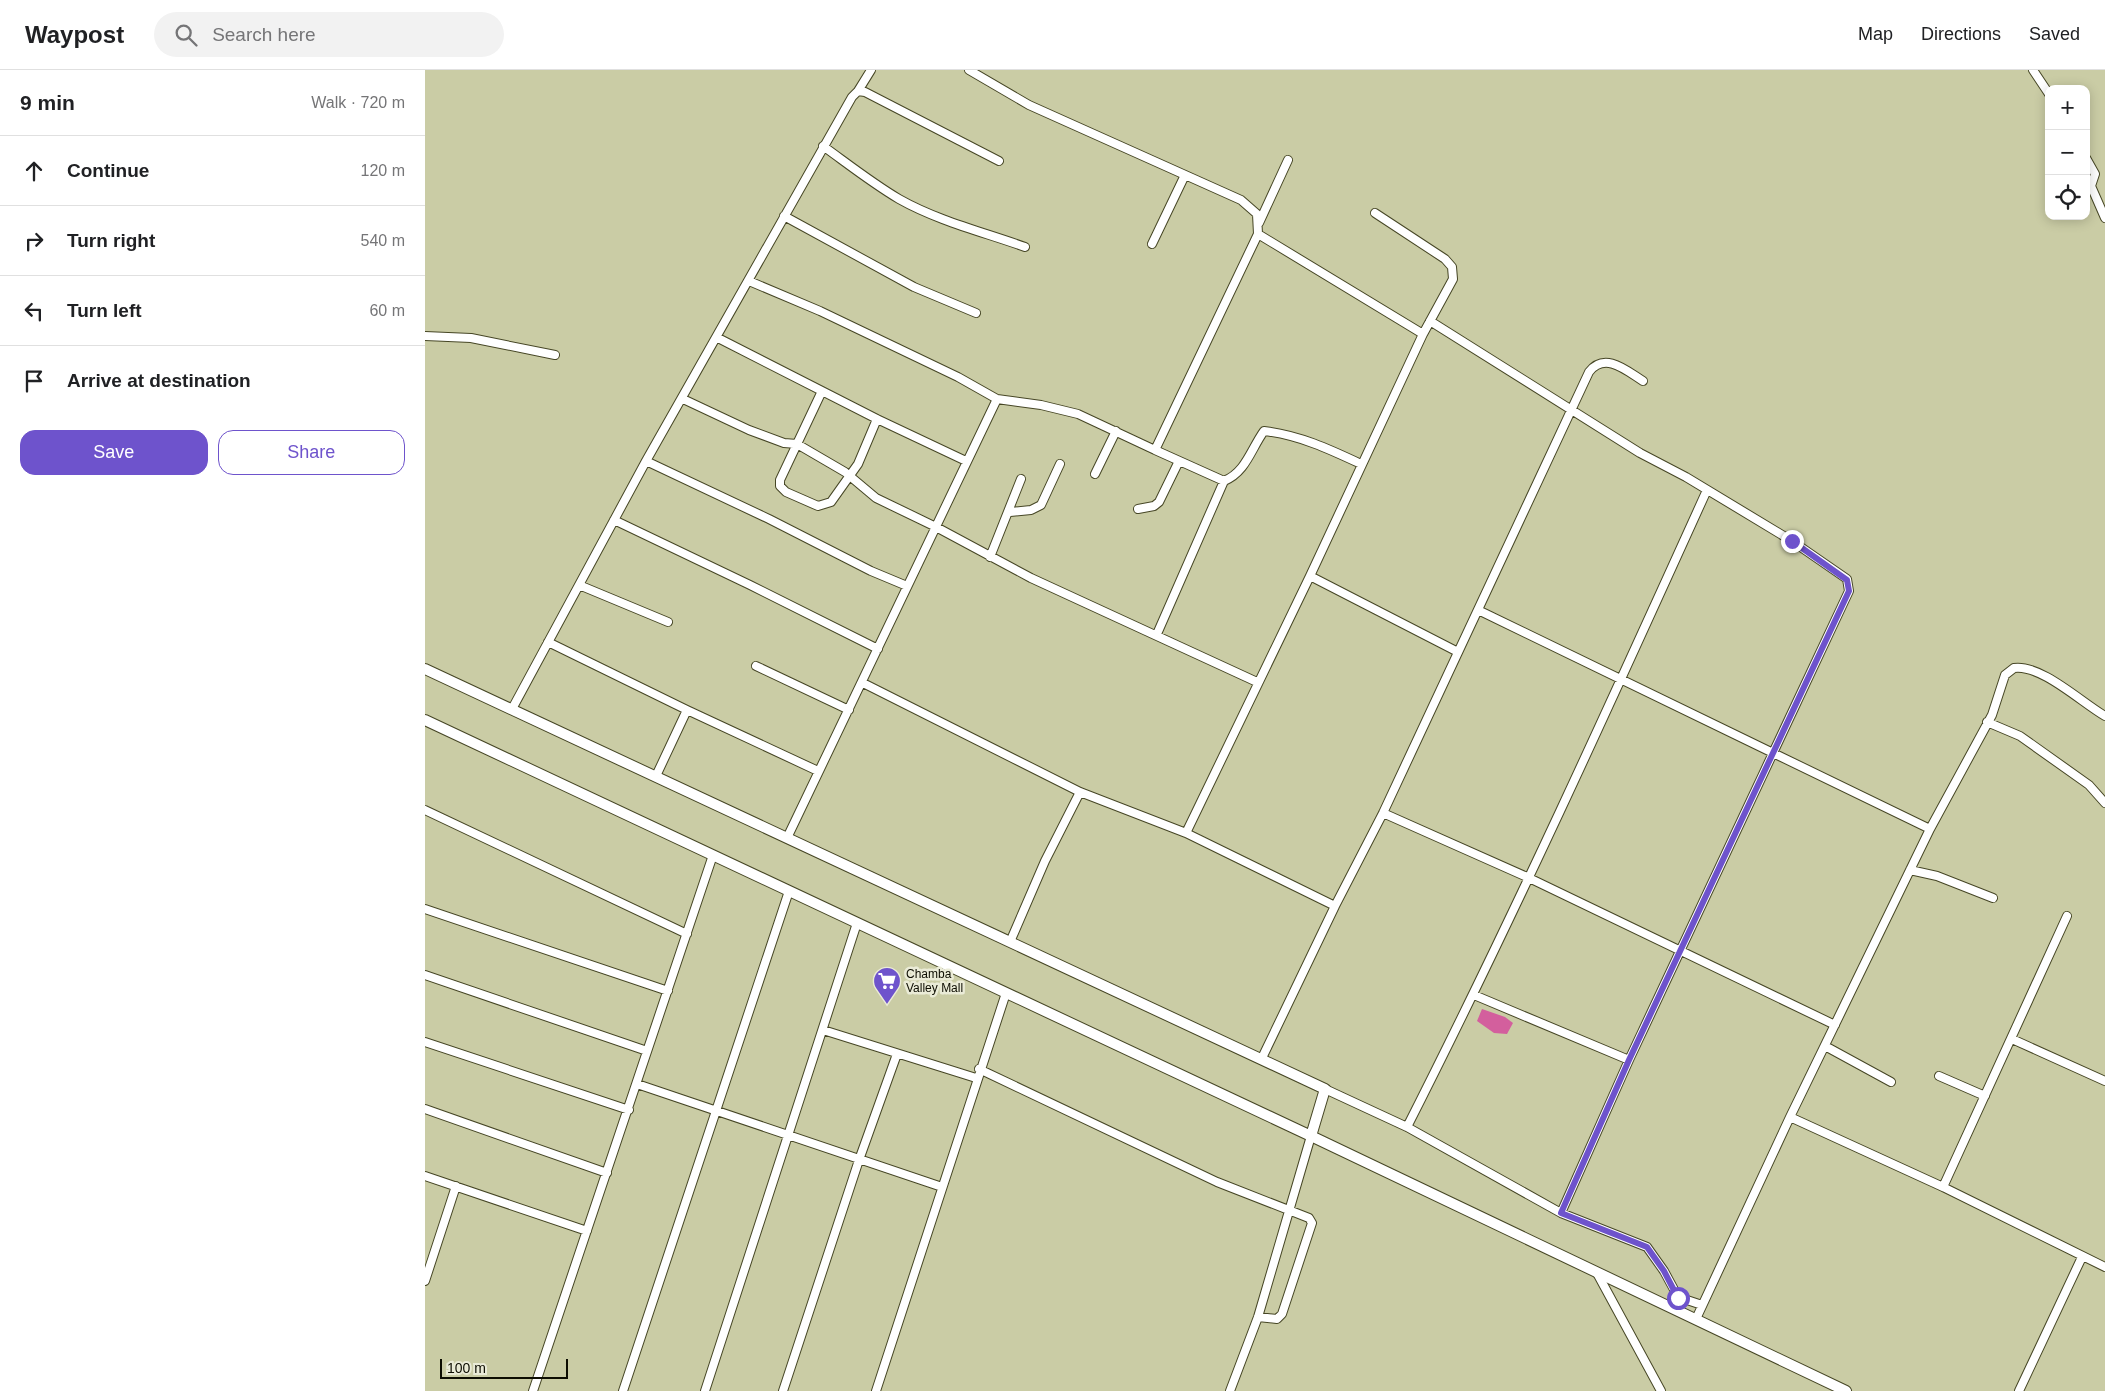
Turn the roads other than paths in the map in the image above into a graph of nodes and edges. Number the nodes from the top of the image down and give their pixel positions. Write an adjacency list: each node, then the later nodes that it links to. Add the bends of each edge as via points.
1 (871, 70): 5 (street)
2 (969, 70): 10 (street, via 1029,105)
3 (2033, 70): 4 (street)
4 (2045, 88)
5 (857, 91): 6 (street); 8 (street, via 865,92)
6 (823, 146): 12 (street); 16 (street, via 900,199 936,216)
7 (1288, 160): 14 (street)
8 (999, 161)
9 (2090, 165): 13 (street, via 2095,174 2091,186)
10 (1185, 175): 14 (street, via 1241,200 1257,214); 15 (street)
11 (1375, 213): 19 (street, via 1445,259 1452,267 1453,279)
12 (784, 216): 17 (street); 18 (street, via 914,287)
13 (2105, 218)
14 (1258, 229): 20 (street); 32 (street)
15 (1152, 244)
16 (1025, 247)
17 (749, 281): 22 (street); 27 (street, via 820,311)
18 (975, 313)
19 (1430, 321): 20 (street); 28 (street)
20 (1423, 334): 37 (street)
21 (425, 336): 23 (street, via 471,338)
22 (718, 338): 25 (street); 26 (street)
23 (555, 355)
24 (1643, 381): 28 (street, via 1613,363 1597,364 1589,372)
25 (822, 391): 29 (street); 31 (street)
26 (683, 399): 31 (street, via 749,430 784,443); 33 (street)
27 (997, 399): 30 (street, via 1078,414); 34 (street)
28 (1571, 410): 42 (street); 51 (street)
29 (877, 419): 34 (street); 39 (street)
30 (1116, 431): 32 (street); 38 (street)
31 (797, 444): 39 (street); 39 (street, via 780,480 780,486 786,492 824,506)
32 (1155, 450): 35 (street)
33 (646, 461): 45 (street); 50 (street)
34 (966, 461): 46 (street)
35 (1179, 461): 41 (street); 43 (street, via 1159,502)
36 (1060, 464): 44 (street, via 1041,505 1031,510)
37 (1361, 464): 41 (street, via 1311,441 1264,431 1243,467); 48 (street)
38 (1095, 474)
39 (851, 477): 46 (street, via 875,498)
40 (1021, 480): 44 (street)
41 (1224, 481): 53 (street)
42 (1707, 490): 59 (street); 68 (street, via 1827,564 1847,580 1849,586)
43 (1138, 508)
44 (1010, 512): 47 (street)
45 (614, 520): 49 (street); 55 (street)
46 (936, 527): 47 (street); 50 (street)
47 (990, 557): 53 (street)
48 (1310, 576): 56 (street); 60 (street)
49 (579, 585): 52 (street); 54 (street)
50 (907, 586): 55 (street)
51 (1477, 610): 56 (street); 59 (street)
52 (668, 622)
53 (1157, 634): 60 (street)
54 (548, 642): 62 (street); 63 (street)
55 (878, 649): 61 (street)
56 (1458, 652): 74 (street)
57 (756, 666): 64 (street)
58 (425, 669): 62 (main road)
59 (1621, 681): 68 (street); 80 (street)
60 (1257, 682): 76 (street)
61 (863, 683): 64 (street); 71 (street)
62 (511, 709): 70 (main road)
63 (687, 710): 69 (street); 70 (street)
64 (849, 710): 69 (street)
65 (2105, 716): 67 (street, via 2047,678 2019,667 2005,675)
66 (425, 720): 78 (main road)
67 (1987, 722): 72 (street, via 2021,736 2089,785); 75 (street)
68 (1773, 754): 75 (street); 89 (street)
69 (819, 771): 77 (street)
70 (656, 776): 77 (main road)
71 (1080, 792): 76 (street); 88 (street, via 1045,860)
72 (2105, 803)
73 (425, 810): 87 (street)
74 (1383, 813): 80 (street); 83 (street)
75 (1930, 829): 79 (street)
76 (1186, 833): 83 (street)
77 (787, 838): 88 (main road)
78 (713, 855): 81 (main road); 87 (street)
79 (1911, 870): 82 (street, via 1937,876); 94 (street)
80 (1527, 877): 89 (street); 93 (street)
81 (789, 891): 86 (main road); 113 (street)
82 (1993, 898)
83 (1335, 906): 101 (street)
84 (425, 909): 91 (street)
85 (2067, 916): 96 (street)
86 (857, 923): 92 (main road); 95 (street)
87 (687, 934): 91 (street)
88 (1010, 942): 101 (main road)
89 (1680, 950): 94 (street); 102 (street)
90 (425, 975): 99 (street)
91 (668, 990): 99 (street)
92 (1006, 993): 103 (street); 117 (main road)
93 (1474, 995): 102 (street); 115 (street)
94 (1835, 1025): 98 (street)
95 (823, 1030): 100 (street); 116 (street)
96 (2012, 1039): 106 (street); 110 (street)
97 (425, 1042): 112 (street)
98 (1825, 1046): 107 (street); 114 (street)
99 (647, 1051): 108 (street)
100 (897, 1054): 105 (street); 118 (street)
101 (1262, 1058): 109 (main road)
102 (1629, 1060): 125 (street)
103 (979, 1069): 105 (street); 124 (street, via 1199,1174)
104 (1939, 1076): 110 (street)
105 (976, 1078): 122 (street)
106 (2105, 1081)
107 (1891, 1082)
108 (637, 1084): 112 (street); 113 (street)
109 (1325, 1089): 115 (street); 117 (main road)
110 (1985, 1096): 123 (street)
111 (425, 1109): 119 (street)
112 (629, 1110): 119 (street)
113 (715, 1110): 116 (street); 135 (street)
114 (1790, 1117): 123 (street); 131 (street)
115 (1407, 1127): 125 (street)
116 (786, 1136): 118 (street); 136 (street)
117 (1311, 1136): 124 (street); 129 (main road)
118 (859, 1160): 122 (street); 137 (street)
119 (607, 1173): 126 (street)
120 (425, 1176): 121 (street)
121 (456, 1186): 126 (street); 130 (street)
122 (942, 1187): 138 (street)
123 (1943, 1187): 127 (street)
124 (1289, 1210): 132 (street); 132 (street, via 1309,1218 1312,1223 1282,1314 1277,1319)
125 (1561, 1213): 131 (street, via 1647,1247 1678,1298)
126 (587, 1231): 134 (street)
127 (2082, 1256): 128 (street); 142 (street)
128 (2105, 1266)
129 (1597, 1273): 133 (main road); 140 (street)
130 (425, 1281)
131 (1703, 1305): 133 (street)
132 (1258, 1317): 139 (street)
133 (1696, 1319): 141 (main road)
134 (533, 1391)
135 (623, 1391)
136 (705, 1391)
137 (783, 1391)
138 (876, 1391)
139 (1230, 1391)
140 (1661, 1391)
141 (1846, 1391)
142 (2019, 1391)

